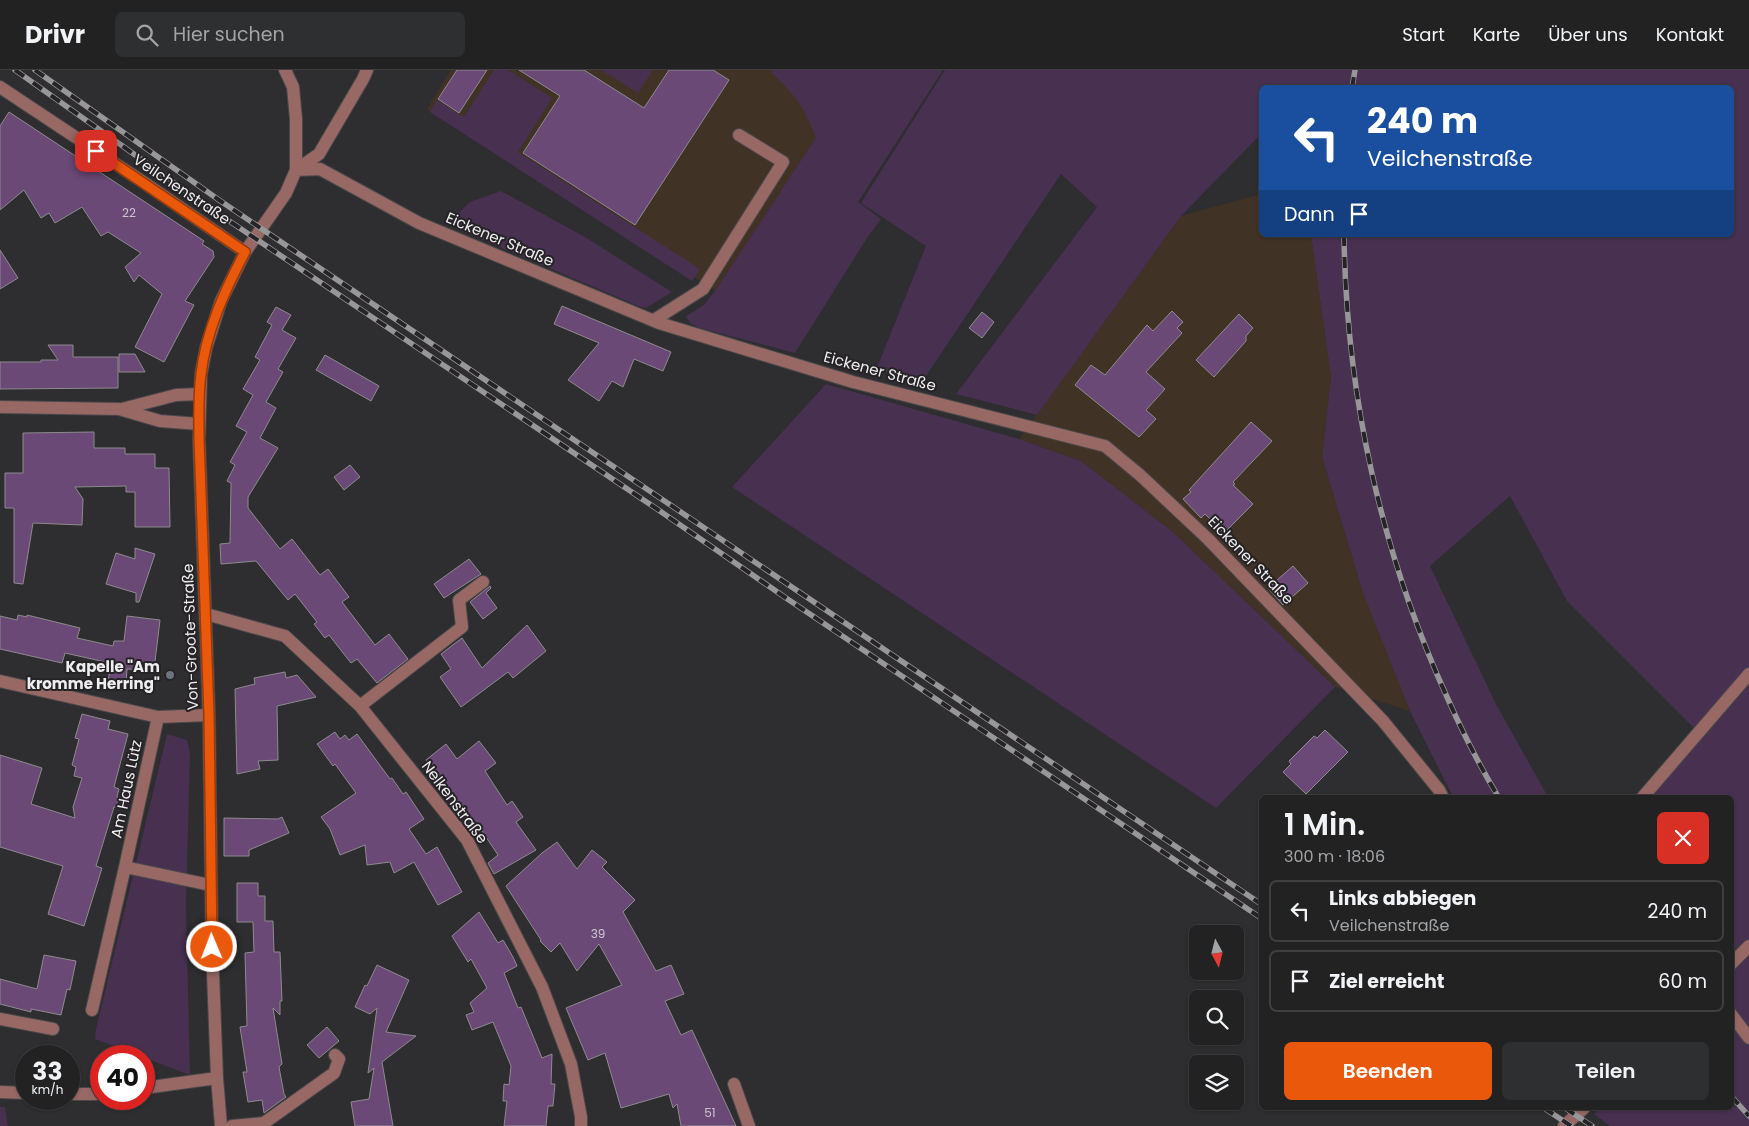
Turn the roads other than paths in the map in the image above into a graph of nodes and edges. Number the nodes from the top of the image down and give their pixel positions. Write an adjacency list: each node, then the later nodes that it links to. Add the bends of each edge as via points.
1 (285, 70): 5 (street, via 292,87 296,119)
2 (367, 70): 5 (street, via 319,154)
3 (0, 87): 6 (street, Veilchenstraße)
4 (740, 135): 7 (street, via 783,162 703,289)
5 (296, 170): 6 (street, Von-Groote-Straße, via 286,193); 7 (street, Eickener Straße, via 320,169 420,223)
6 (245, 252): 8 (street, Von-Groote-Straße, via 221,301 206,348)
7 (654, 320): 19 (street, Eickener Straße, via 854,382 1105,446 1215,546 1382,721)
8 (199, 394): 10 (street, via 176,395); 11 (street, Von-Groote-Straße)
9 (0, 407): 10 (street)
10 (119, 409): 11 (street, via 160,421)
11 (199, 424): 13 (street, Von-Groote-Straße)
12 (483, 582): 16 (street, via 459,600 462,627)
13 (206, 614): 16 (street, Nelkenstraße, via 285,636); 17 (street, Von-Groote-Straße)
14 (1749, 674): 20 (street)
15 (0, 681): 18 (street)
16 (360, 706): 39 (street, Nelkenstraße, via 467,840 542,987 571,1064)
17 (209, 715): 18 (street); 22 (street, Von-Groote-Straße)
18 (158, 717): 21 (street, Am Haus Lütz)
19 (1442, 795)
20 (1645, 795)
21 (126, 867): 22 (street); 25 (street, Am Haus Lütz)
22 (210, 885): 31 (street, Von-Groote-Straße)
23 (1749, 946): 24 (street)
24 (1734, 961)
25 (92, 1010)
26 (1734, 1018): 29 (street)
27 (0, 1019): 28 (street)
28 (53, 1029)
29 (1749, 1038)
30 (335, 1055): 38 (street, via 340,1059 334,1073 264,1123)
31 (217, 1078): 33 (street); 37 (street, Von-Groote-Straße)
32 (734, 1084): 40 (street)
33 (155, 1086)
34 (0, 1092): 35 (street)
35 (15, 1092)
36 (1582, 1110): 41 (street)
37 (221, 1126)
38 (232, 1126)
39 (580, 1126)
40 (750, 1126)
41 (1564, 1126)

